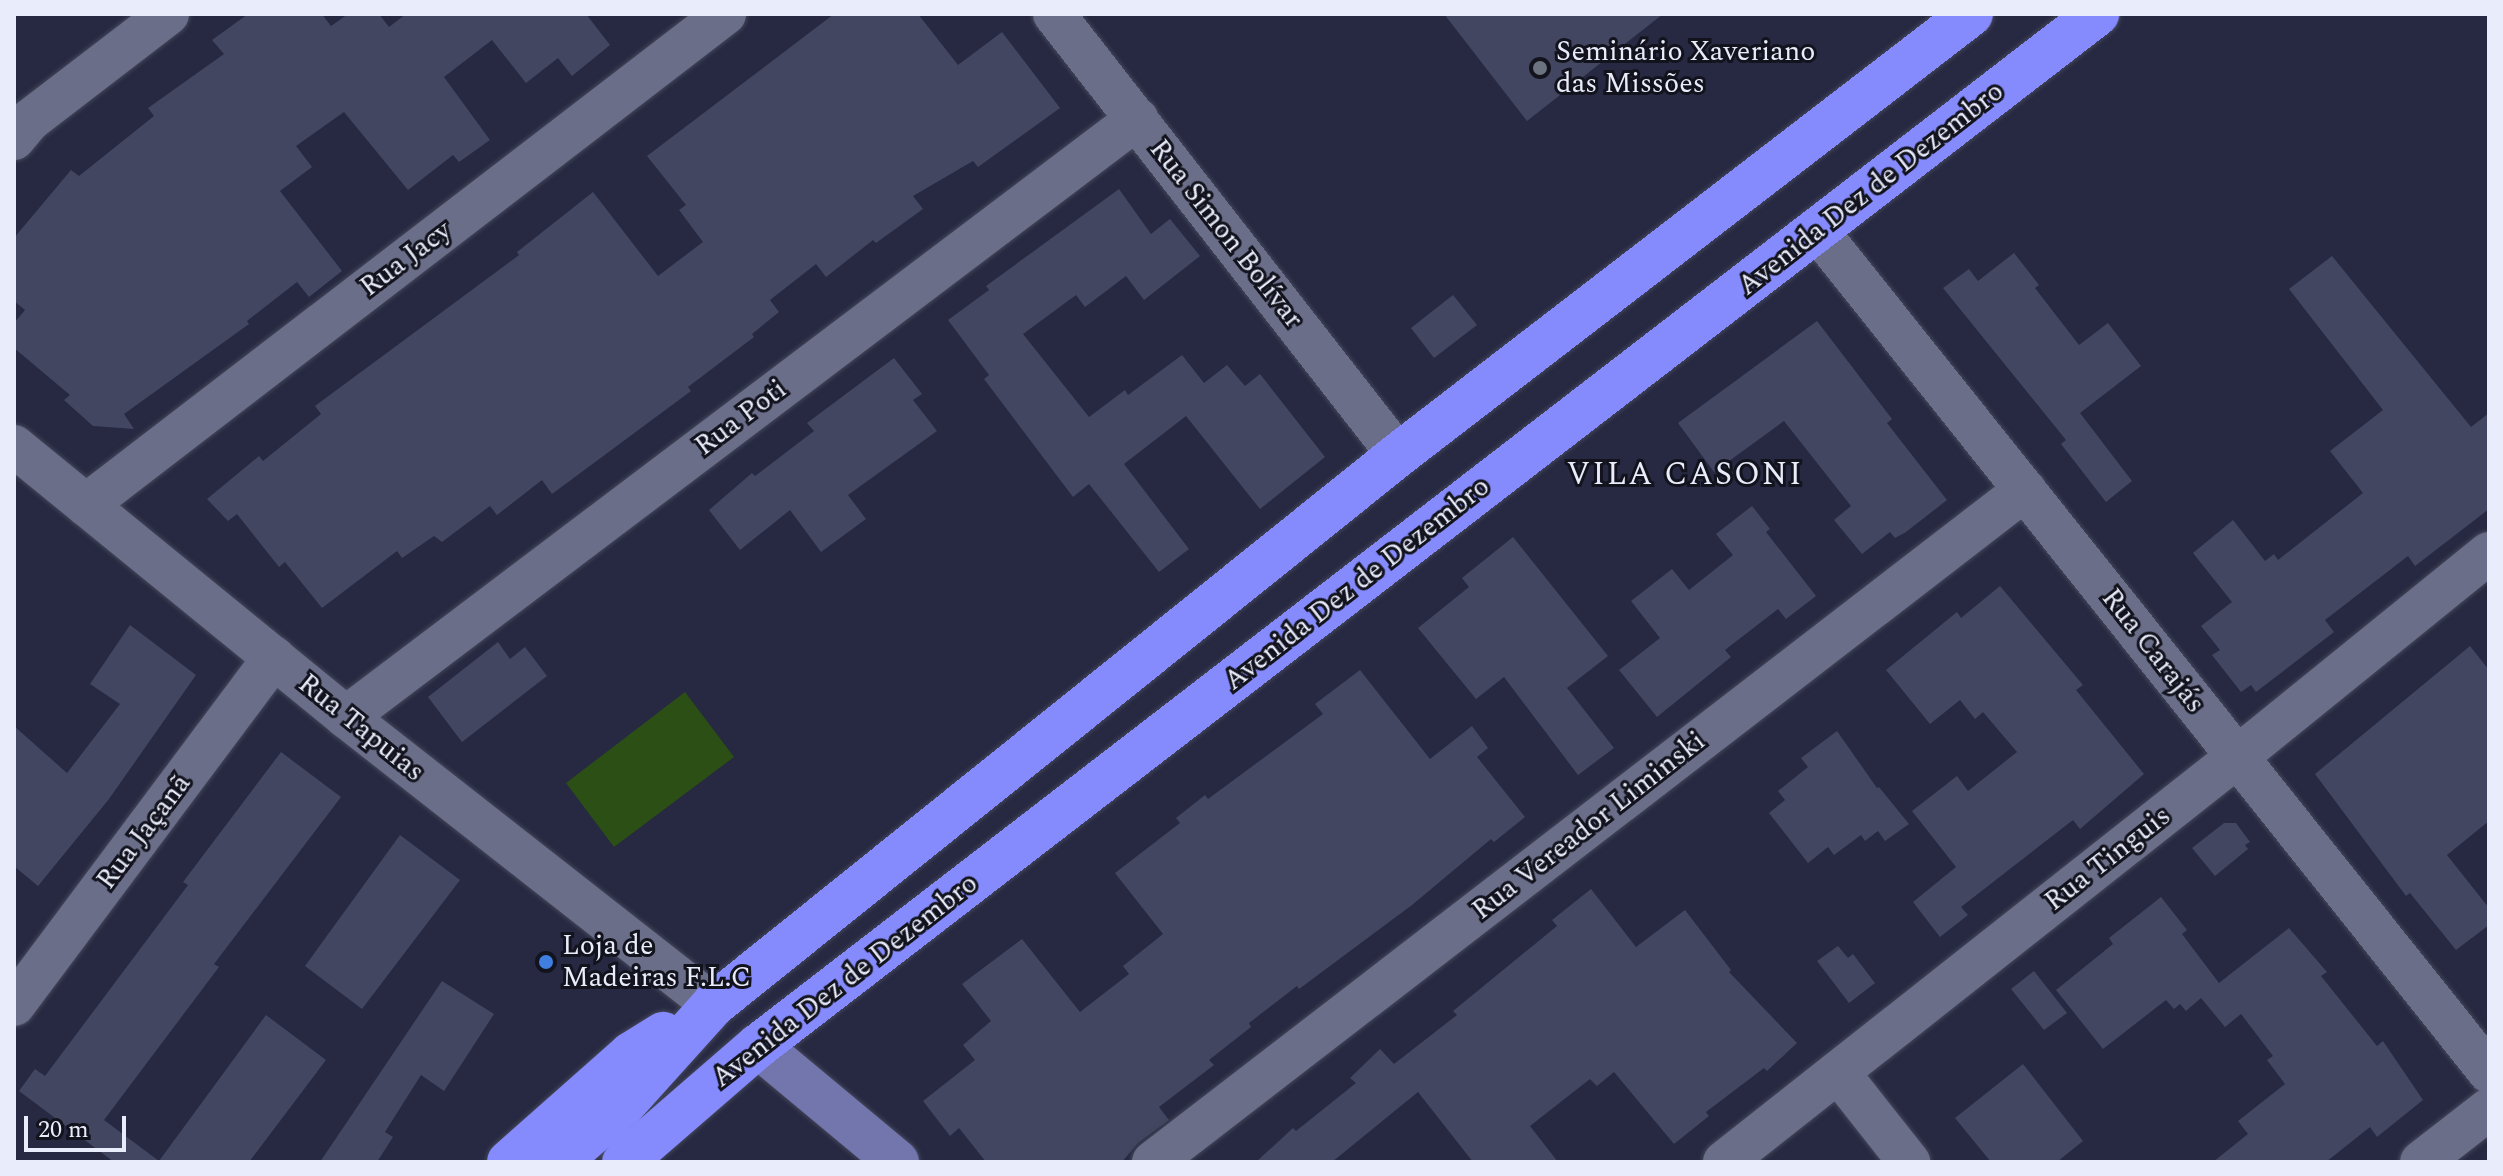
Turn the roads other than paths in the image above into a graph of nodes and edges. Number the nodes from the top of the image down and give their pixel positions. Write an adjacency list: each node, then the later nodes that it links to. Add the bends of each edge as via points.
1 (168, 14): 7 (street, via 30,120)
2 (725, 14): 12 (street, Rua Jacy)
3 (1054, 14): 6 (street, Rua Simon Bolívar)
4 (1971, 14): 10 (highway, Avenida Dez de Dezembro)
5 (2097, 14): 8 (highway, Avenida Dez de Dezembro)
6 (1137, 119): 10 (street, Rua Simon Bolívar); 15 (street, Rua Poti)
7 (14, 139)
8 (1817, 230): 11 (street, Rua Carajás); 19 (highway, Avenida Dez de Dezembro)
9 (14, 446): 12 (street, Rua Tapuias)
10 (1398, 455): 18 (highway, Avenida Dez de Dezembro)
11 (2025, 490): 16 (street, Rua Carajás); 28 (street, Rua Vereador Liminski)
12 (86, 505): 14 (street, Rua Tapuias)
13 (2489, 553): 16 (street, Rua Tinguis)
14 (274, 658): 15 (street, Rua Tapuias); 17 (street, Rua Jaçanã)
15 (346, 717): 18 (street, Rua Tapuias)
16 (2237, 757): 20 (street, Rua Tinguis); 21 (street, Rua Carajás)
17 (14, 1005)
18 (713, 1005): 23 (highway, via 631,1054); 24 (highway, Avenida Dez de Dezembro, via 623,1105)
19 (755, 1048): 25 (highway, Avenida Dez de Dezembro); 26 (highway, via 723,1113); 27 (street)
20 (1838, 1072): 29 (street, Rua Tinguis); 30 (street)
21 (2489, 1072)
22 (2489, 1109): 31 (street)
23 (509, 1162)
24 (559, 1162)
25 (624, 1162)
26 (669, 1162)
27 (897, 1162)
28 (1153, 1162)
29 (1724, 1162)
30 (1909, 1162)
31 (2421, 1162)

